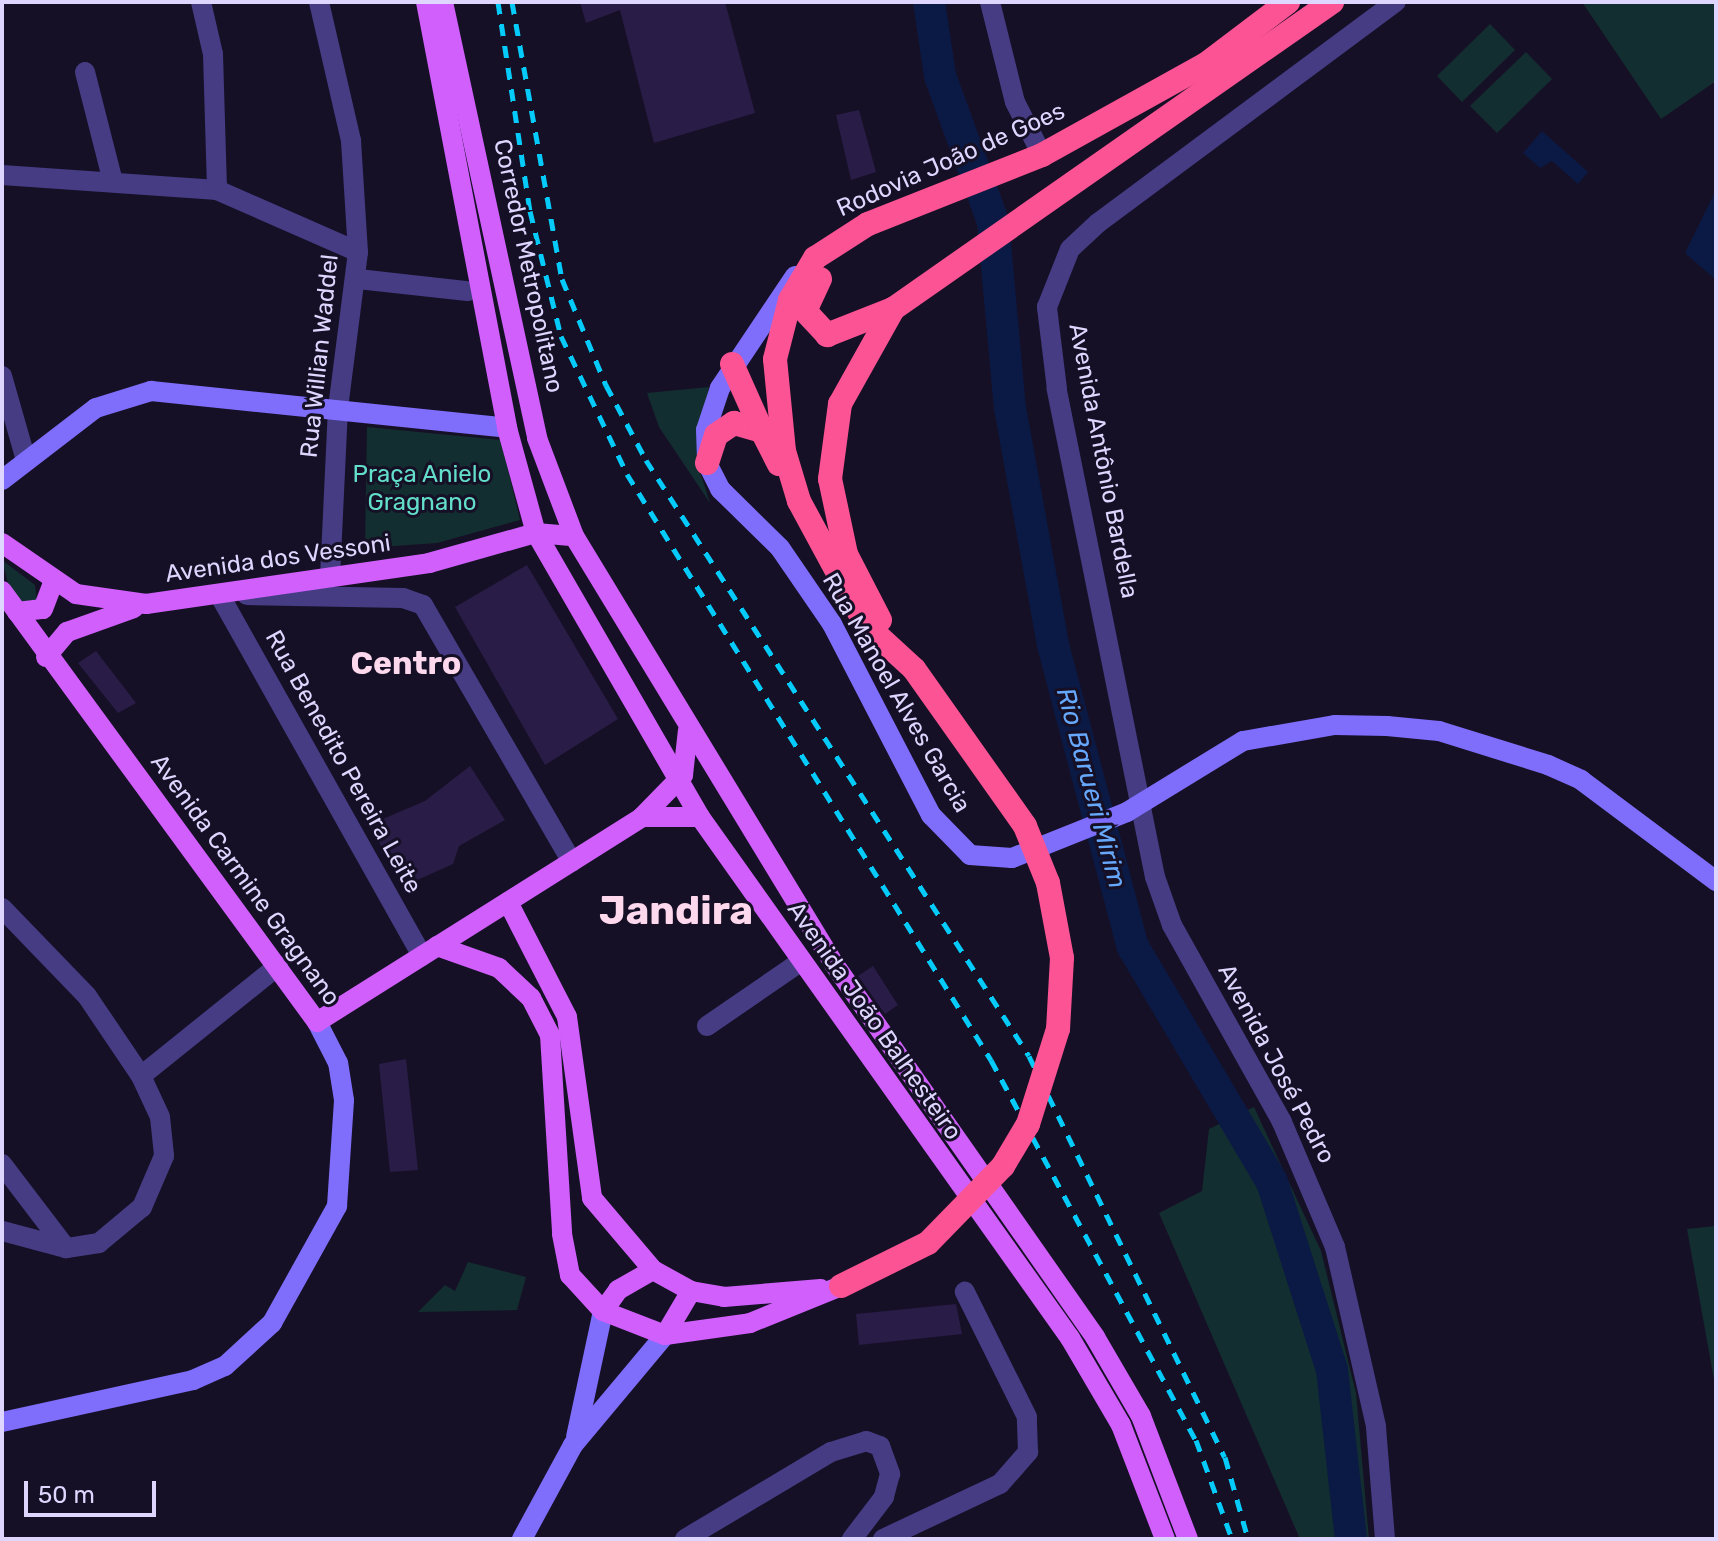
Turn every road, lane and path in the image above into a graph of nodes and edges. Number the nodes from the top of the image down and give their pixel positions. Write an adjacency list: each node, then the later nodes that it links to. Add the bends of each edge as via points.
1 (201, 2): 13 (street, via 213,54)
2 (319, 2): 16 (street, Rua Willian Waddel, via 351,141)
3 (426, 2): 24 (main road, Avenida João Balhesteiro)
4 (443, 2): 31 (main road, Corredor Metropolitano, via 537,438)
5 (990, 2): 10 (street, via 1015,102)
6 (1288, 2): 10 (highway, Rodovia João de Goes, via 1206,64)
7 (1332, 2): 14 (highway)
8 (1396, 2): 43 (street, Avenida Antônio Bardella, via 1137,191 1070,249 1054,277 1050,350)
9 (85, 72): 12 (street)
10 (1042, 155): 14 (highway, via 1051,171); 15 (highway, Rodovia João de Goes)
11 (2, 175): 12 (street)
12 (112, 178): 13 (street)
13 (217, 190): 16 (street)
14 (1037, 210): 20 (highway)
15 (844, 239): 17 (highway, Rodovia João de Goes); 20 (highway, via 809,295 805,311 814,326 827,335 847,333)
16 (358, 252): 18 (street, Rua Willian Waddel)
17 (815, 258): 21 (street, via 766,310); 29 (highway, Rodovia João de Goes, via 779,326 775,359 782,439)
18 (358, 279): 19 (street); 23 (street, Rua Willian Waddel)
19 (467, 291)
20 (893, 309): 39 (highway, via 840,404 830,479 846,554)
21 (732, 364): 25 (highway); 27 (street, via 711,408)
22 (2, 376): 26 (street)
23 (338, 408): 24 (street); 26 (street, via 151,391 96,408); 33 (street, Rua Willian Waddel)
24 (507, 428): 30 (main road, Avenida João Balhesteiro)
25 (762, 431): 27 (highway, via 734,423 716,435); 29 (highway)
26 (25, 457): 28 (street)
27 (707, 463): 43 (street, Rua Manoel Alves Garcia, via 720,489 780,548 832,624 890,744 957,846 970,855 1012,858)
28 (2, 480)
29 (799, 501): 39 (highway, Rodovia João de Goes, via 866,625)
30 (536, 533): 31 (main road, Avenida dos Vessoni); 33 (main road, Avenida dos Vessoni, via 429,563); 42 (main road, Avenida João Balhesteiro)
31 (574, 536): 41 (main road, Avenida João Balhesteiro)
32 (2, 543): 34 (main road, Avenida dos Vessoni)
33 (330, 576): 36 (main road, Avenida dos Vessoni)
34 (54, 581): 37 (main road, Avenida dos Vessoni, via 76,594); 38 (main road, via 43,609)
35 (2, 591): 38 (main road, Avenida Carmine Gragnano)
36 (219, 594): 37 (main road, Avenida dos Vessoni); 46 (street, via 403,598 423,605); 50 (street, Rua Benedito Pereira Leite)
37 (146, 604): 40 (main road, via 67,632)
38 (17, 612): 40 (main road, Avenida Carmine Gragnano)
39 (894, 647): 60 (highway, bridge, via 1025,826 1048,883 1062,958 1058,1029 1028,1124 1003,1166 928,1243)
40 (46, 657): 52 (main road, Avenida Carmine Gragnano)
41 (688, 730): 42 (main road); 72 (main road, Avenida João Balhesteiro, via 834,964 1095,1337 1141,1416)
42 (678, 783): 44 (main road); 45 (main road, Avenida João Balhesteiro)
43 (1134, 809): 47 (street, Rua Manoel Alves Garcia, via 1243,741 1335,725 1439,731 1581,780); 73 (street, Avenida José Pedro, via 1172,925 1282,1122 1335,1247 1376,1426)
44 (642, 817): 45 (main road); 46 (main road)
45 (700, 817): 51 (main road, Avenida João Balhesteiro)
46 (572, 862): 48 (main road)
47 (1716, 881)
48 (508, 902): 50 (main road); 59 (main road, via 567,1017 592,1198)
49 (2, 908): 55 (street, via 87,996)
50 (430, 951): 53 (main road); 63 (main road, via 499,968 531,998 550,1035 562,1234 570,1275)
51 (800, 962): 54 (street); 71 (main road, Avenida João Balhesteiro, via 1070,1338 1121,1425)
52 (278, 966): 53 (main road, Avenida Carmine Gragnano); 55 (street)
53 (317, 1022): 65 (street, Avenida Carmine Gragnano, via 338,1063 344,1100 337,1206 272,1323 225,1366 182,1384)
54 (707, 1026)
55 (141, 1076): 58 (street, via 160,1117 160,1174 142,1207 115,1233 84,1248)
56 (2, 1164): 58 (street)
57 (2, 1231): 58 (street)
58 (66, 1248)
59 (653, 1270): 61 (main road); 63 (main road, via 618,1290)
60 (841, 1286): 61 (main road, via 748,1296); 64 (main road, via 750,1323)
61 (691, 1291): 64 (main road)
62 (965, 1292): 70 (street, via 1027,1417 1028,1452 1000,1484)
63 (603, 1311): 64 (main road); 66 (street)
64 (665, 1335): 66 (street)
65 (2, 1422)
66 (573, 1445): 68 (street)
67 (858, 1538): 69 (street, via 884,1497 890,1474 880,1446 866,1441 831,1452)
68 (522, 1539)
69 (685, 1539)
70 (883, 1539)
71 (1165, 1539)
72 (1188, 1539)
73 (1385, 1539)

